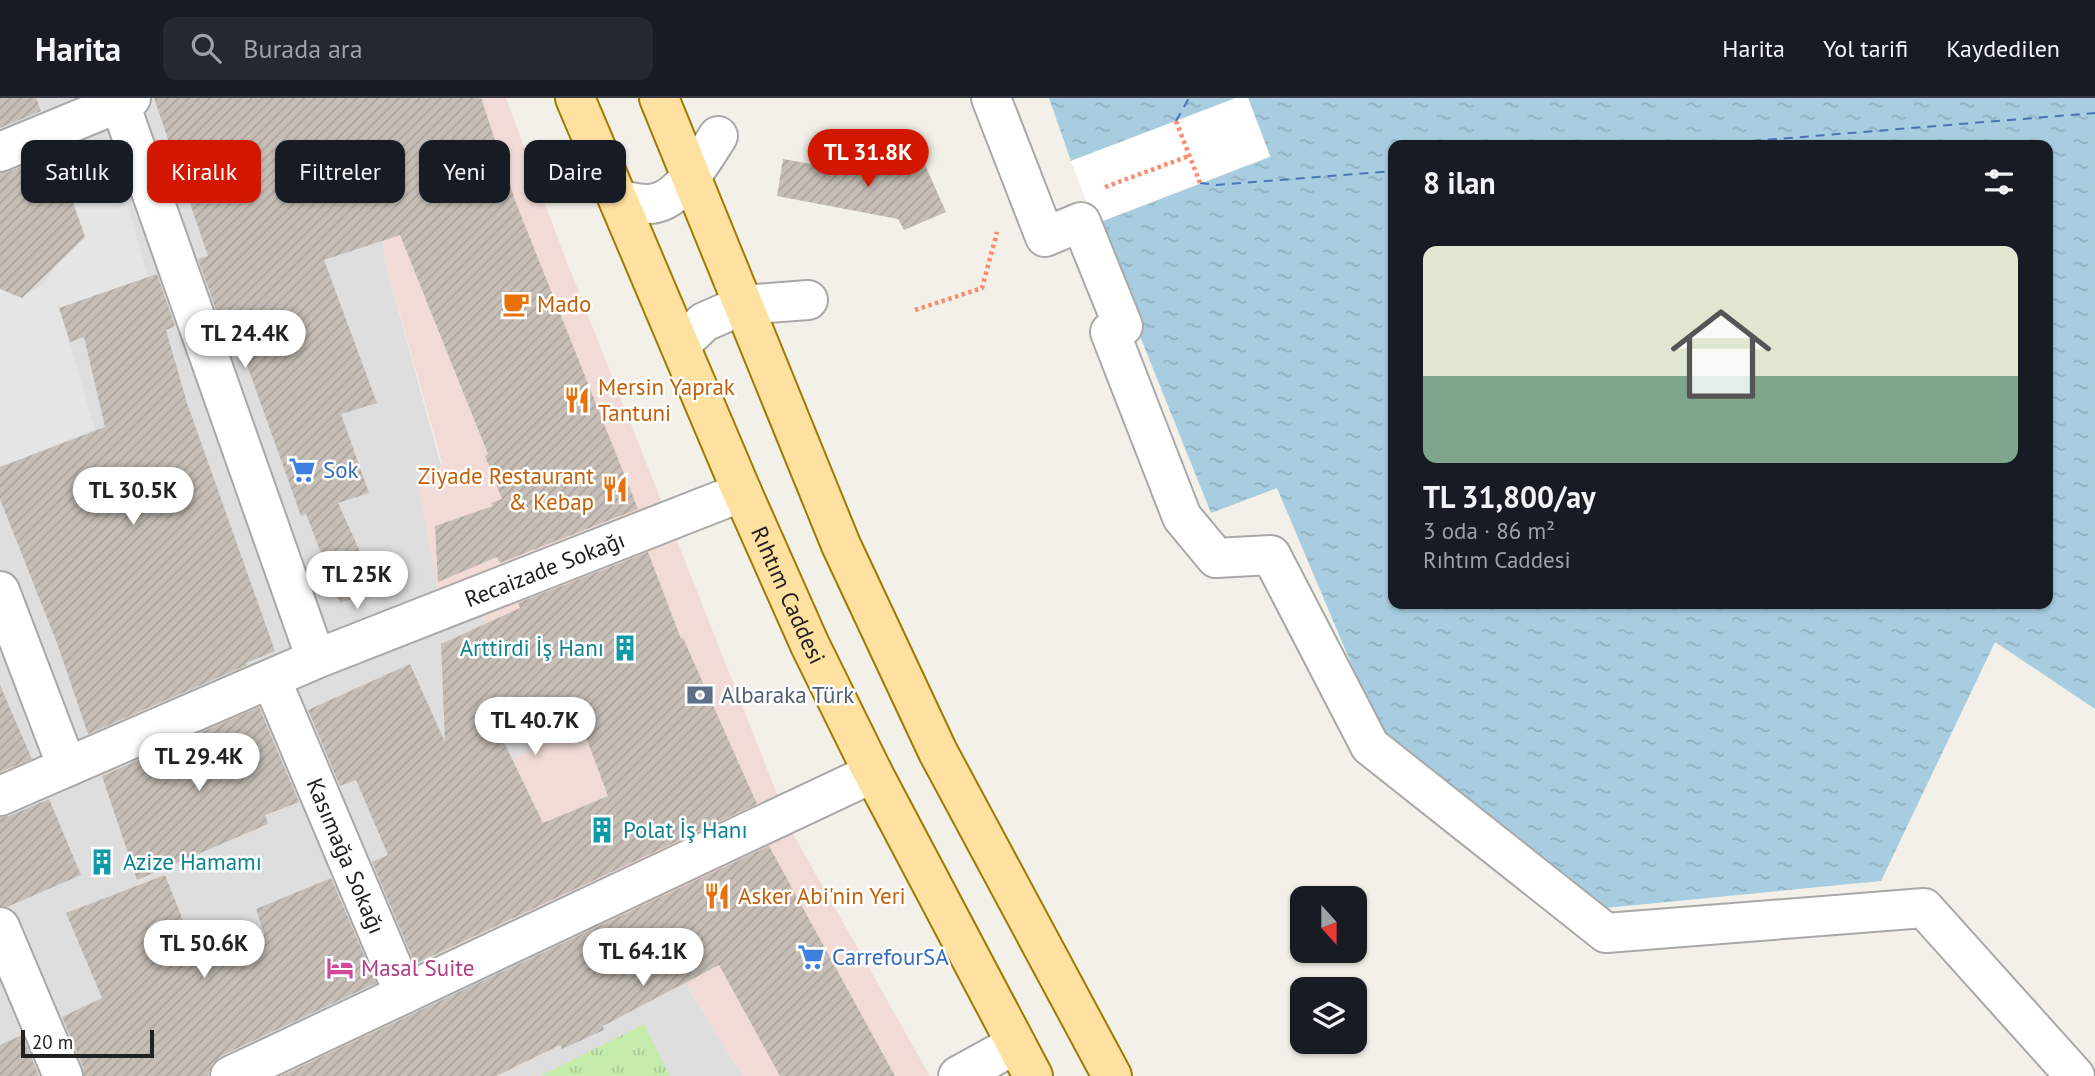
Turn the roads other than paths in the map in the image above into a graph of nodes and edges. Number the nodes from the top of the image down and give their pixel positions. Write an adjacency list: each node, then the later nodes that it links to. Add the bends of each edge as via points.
1 (575, 98): 6 (main road, Rıhtım Caddesi)
2 (659, 98): 8 (main road)
3 (991, 98): 28 (street, via 1045,237 1082,222 1123,326 1110,332 1182,517 1216,558 1271,555 1370,746 1606,933 1924,908)
4 (122, 100): 7 (street); 16 (street)
5 (718, 136): 8 (street)
6 (593, 140)
7 (0, 152)
8 (691, 178): 9 (street, via 673,195 648,205); 12 (main road)
9 (626, 201)
10 (620, 203): 13 (main road, Rıhtım Caddesi)
11 (808, 300): 12 (street)
12 (743, 304): 13 (street, via 704,322); 27 (main road, via 841,545 933,740)
13 (680, 345): 14 (main road, Rıhtım Caddesi)
14 (742, 492): 16 (street, Recaizade Sokağı); 19 (main road, Rıhtım Caddesi)
15 (0, 591): 18 (street)
16 (316, 659): 17 (street, Recaizade Sokağı)
17 (271, 678): 18 (street, Recaizade Sokağı); 22 (street, Kasımağa Sokağı)
18 (67, 767): 20 (street, Recaizade Sokağı)
19 (873, 773): 22 (street); 23 (main road, Rıhtım Caddesi)
20 (0, 796)
21 (0, 927): 24 (street)
22 (404, 994): 25 (street)
23 (1025, 1060): 26 (street)
24 (63, 1076)
25 (230, 1076)
26 (958, 1076)
27 (1112, 1076)
28 (2075, 1076)

